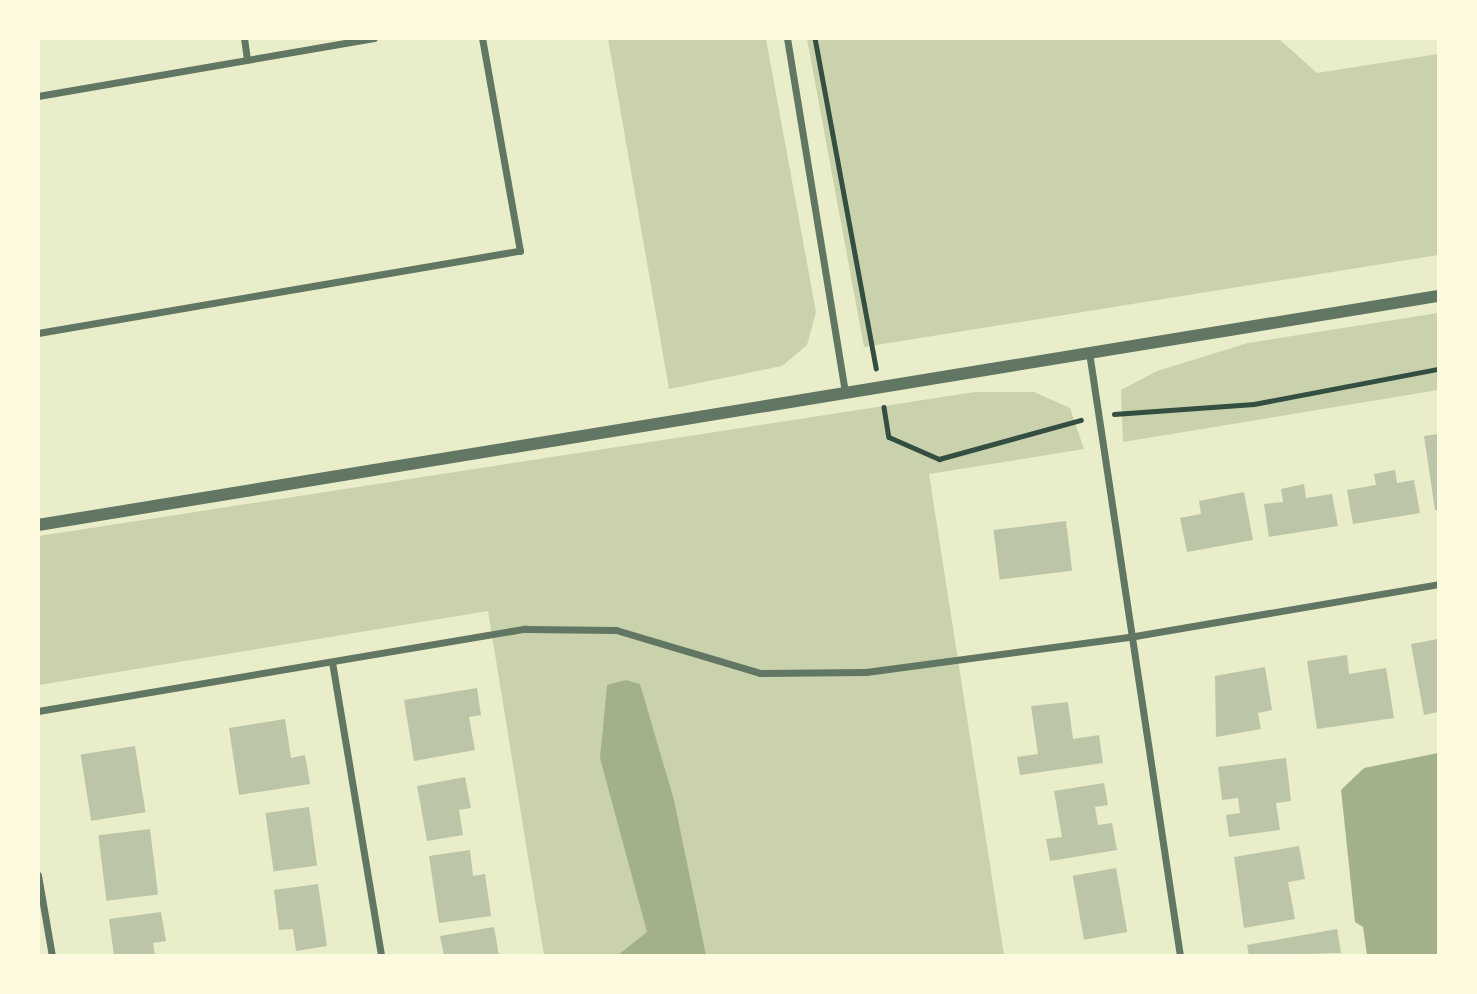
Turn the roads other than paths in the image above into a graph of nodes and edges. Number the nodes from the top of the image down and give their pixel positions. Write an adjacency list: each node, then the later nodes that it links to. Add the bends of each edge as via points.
1 (244, 38): 5 (street)
2 (374, 38): 5 (street)
3 (482, 38): 8 (street, via 520,251)
4 (788, 38): 10 (street)
5 (247, 60): 6 (street)
6 (38, 96)
7 (1438, 296): 9 (street)
8 (38, 333)
9 (1089, 351): 10 (street); 13 (street)
10 (845, 391): 11 (street)
11 (38, 525)
12 (1438, 584): 13 (street)
13 (1129, 637): 14 (street, via 866,672 760,673 616,630 525,629); 19 (street)
14 (332, 662): 15 (street); 18 (street)
15 (38, 711)
16 (38, 875): 17 (street)
17 (52, 956)
18 (381, 956)
19 (1180, 956)

